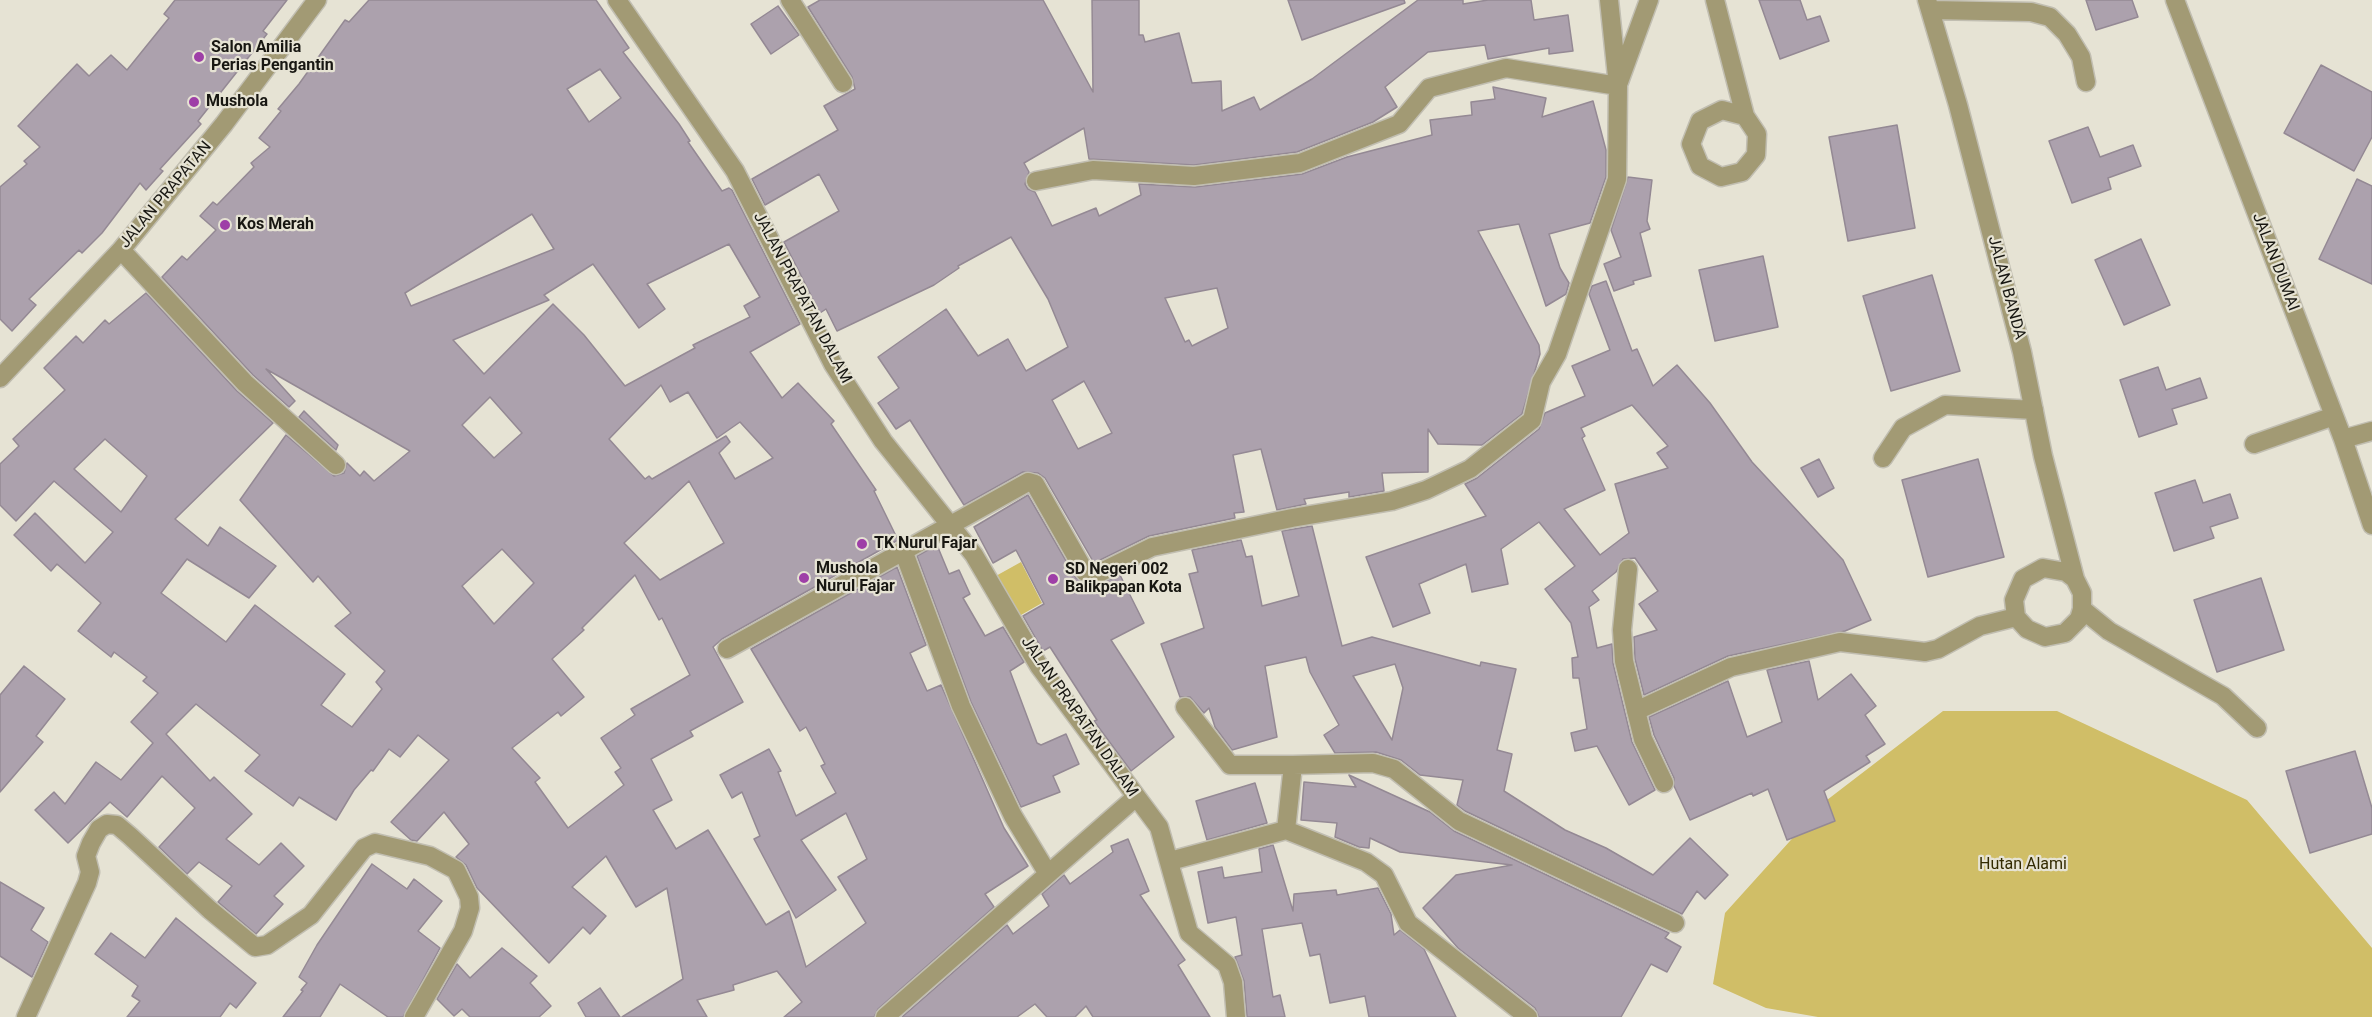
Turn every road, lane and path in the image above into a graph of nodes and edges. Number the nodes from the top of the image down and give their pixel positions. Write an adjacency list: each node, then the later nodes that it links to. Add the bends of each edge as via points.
1 (316, 0): 14 (street, JALAN PRAPATAN, via 224,124)
2 (617, 0): 23 (street, JALAN PRAPATAN DALAM, via 735,171 839,374 883,441)
3 (1609, 0): 11 (street)
4 (1649, 0): 11 (street)
5 (1715, 0): 12 (street)
6 (2175, 0): 17 (street, JALAN DUMAI)
7 (795, 2): 10 (street)
8 (1929, 5): 9 (street, via 2031,12 2050,17 2067,34 2081,57); 16 (street, JALAN BANDA)
9 (2086, 82)
10 (843, 83)
11 (1618, 86): 13 (street, via 1506,68 1429,88 1399,124 1300,163 1194,176 1093,170); 23 (street, via 1617,179 1557,354 1541,382 1532,420 1470,469 1392,501 1152,547 1095,575 1085,572 1032,482)
12 (1745, 116)
13 (1036, 181)
14 (121, 250): 15 (street, JALAN PRAPATAN); 22 (street, via 245,383)
15 (0, 378)
16 (2034, 410): 21 (street, via 1945,405 1903,428); 27 (street, JALAN BANDA)
17 (2334, 416): 19 (street, JALAN DUMAI); 20 (street)
18 (2372, 431): 19 (street)
19 (2343, 439): 24 (street, JALAN DUMAI)
20 (2254, 444)
21 (1883, 458)
22 (336, 465)
23 (950, 524): 25 (street); 36 (street, JALAN PRAPATAN DALAM, via 974,555 1039,666)
24 (2372, 525)
25 (903, 550): 30 (street); 39 (street, via 962,706 1013,816)
26 (1628, 569): 32 (street, via 1622,630 1624,661)
27 (2075, 579): 28 (street, via 2082,593); 29 (street, via 2055,568 2032,572 2016,589)
28 (2082, 609): 29 (street, via 2073,627 2055,636 2036,635); 33 (street, via 2109,631 2223,696)
29 (2016, 617): 32 (street, via 1980,626 1925,652 1840,642 1731,668)
30 (727, 649)
31 (1185, 707): 34 (street, via 1230,765)
32 (1636, 711): 35 (street, via 1643,739)
33 (2258, 728)
34 (1293, 765): 37 (street); 40 (street, via 1373,763 1394,769 1459,821)
35 (1664, 783)
36 (1136, 797): 38 (street, JALAN PRAPATAN DALAM, via 1159,826); 39 (street)
37 (1286, 830): 38 (street); 45 (street, via 1366,862 1384,875 1408,923)
38 (1170, 861): 44 (street, JALAN PRAPATAN DALAM, via 1188,933 1227,965 1233,982)
39 (1048, 874): 43 (street)
40 (1675, 923)
41 (26, 1017): 42 (street, via 87,883 90,872 86,856 91,843 107,824 117,825 255,947 267,945 311,915 364,848 375,843 430,856 456,870 469,897 464,931)
42 (414, 1017)
43 (885, 1017)
44 (1236, 1017)
45 (1528, 1017)

